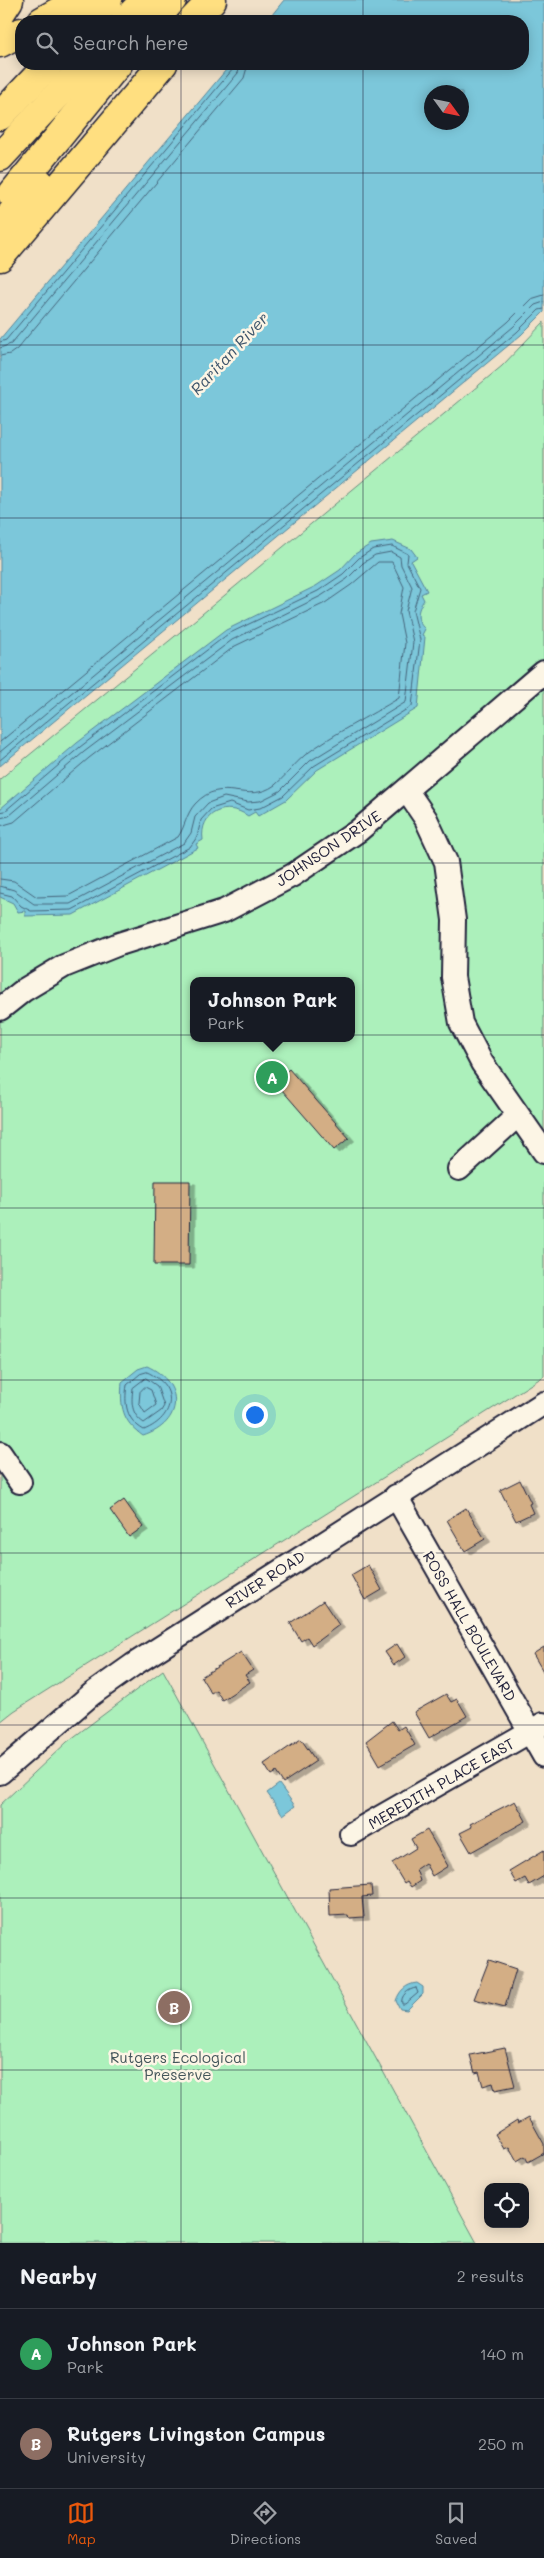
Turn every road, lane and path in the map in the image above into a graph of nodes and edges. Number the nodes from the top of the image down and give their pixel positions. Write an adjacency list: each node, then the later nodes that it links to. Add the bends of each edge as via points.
1 (10, 0): 7 (highway)
2 (79, 0): 8 (highway)
3 (108, 0): 9 (highway)
4 (145, 0): 10 (highway)
5 (172, 0): 11 (highway)
6 (214, 0): 12 (highway); 13 (highway)
7 (0, 14)
8 (53, 15)
9 (94, 15)
10 (131, 15)
11 (159, 15)
12 (198, 15)
13 (203, 15)
14 (15, 35): 15 (highway)
15 (0, 43)
16 (43, 70): 21 (highway)
17 (80, 70): 22 (highway)
18 (113, 70): 23 (highway)
19 (146, 70): 24 (highway)
20 (158, 70): 25 (highway)
21 (0, 116)
22 (0, 157)
23 (0, 209)
24 (0, 226)
25 (0, 257)
26 (544, 672): 27 (street, JOHNSON DRIVE)
27 (407, 790): 28 (street, JOHNSON DRIVE, via 358,831 285,880 224,911 119,944 64,966); 29 (street, via 426,819 446,862 454,920 453,977 461,1023 482,1063)
28 (0, 1009)
29 (517, 1116): 30 (street); 31 (street)
30 (544, 1152)
31 (459, 1169)
32 (544, 1403): 35 (street, RIVER ROAD)
33 (0, 1453): 34 (street)
34 (20, 1482)
35 (396, 1496): 36 (street, ROSS HALL BOULEVARD); 38 (street, RIVER ROAD, via 132,1664)
36 (537, 1727): 37 (street, ROSS HALL BOULEVARD); 39 (street, MEREDITH PLACE EAST)
37 (544, 1756)
38 (0, 1773)
39 (351, 1834)

